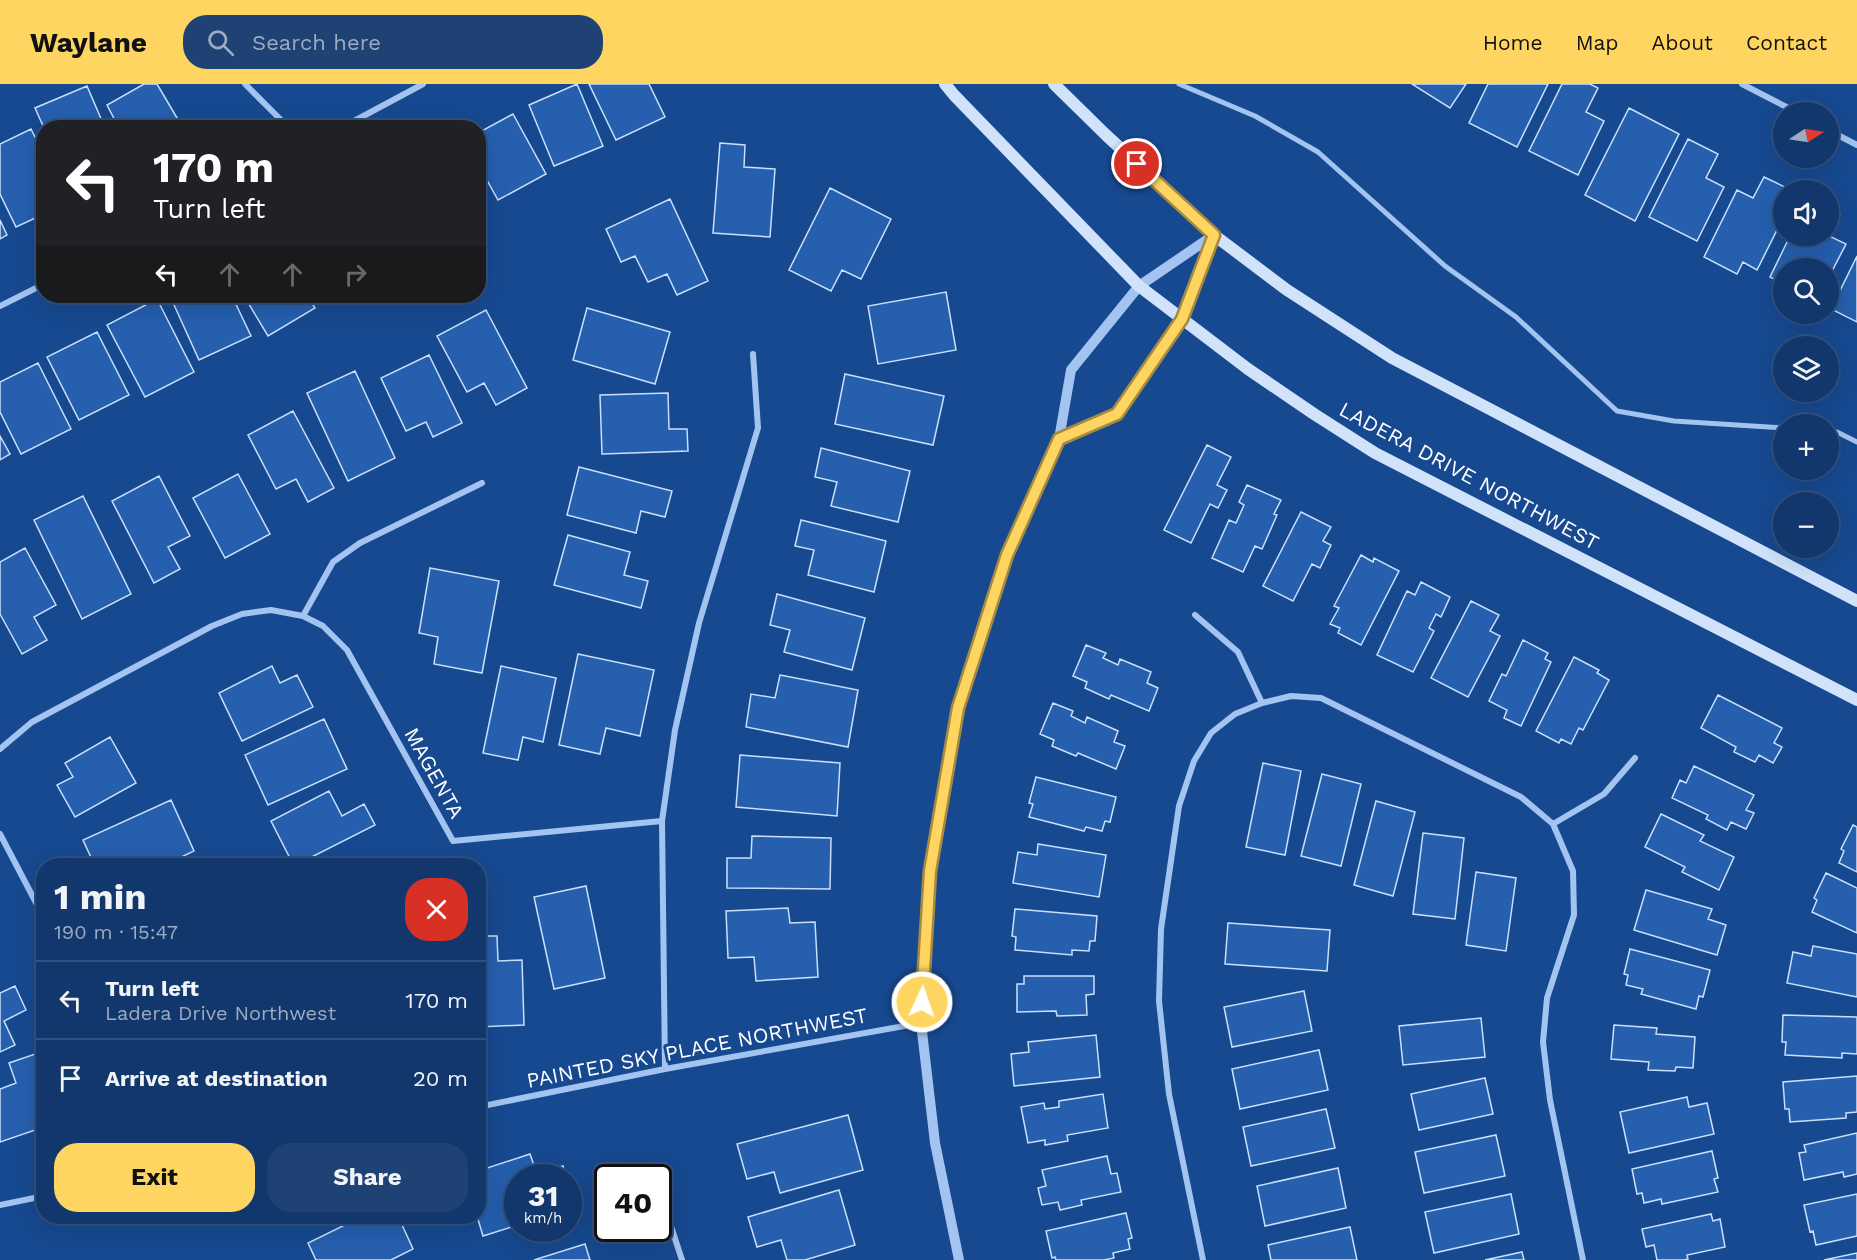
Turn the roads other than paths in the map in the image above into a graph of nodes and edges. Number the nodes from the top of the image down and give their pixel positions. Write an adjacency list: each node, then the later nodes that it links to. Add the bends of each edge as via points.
1 (245, 84): 8 (street)
2 (423, 84): 9 (street)
3 (945, 84): 13 (main road, LADERA DRIVE NORTHWEST)
4 (1054, 84): 12 (main road)
5 (1179, 84): 18 (street, via 1255,116 1318,152 1445,266 1516,316 1617,411 1674,421)
6 (1742, 84): 7 (street)
7 (1777, 102)
8 (281, 120)
9 (356, 120)
10 (1839, 136): 11 (street)
11 (1857, 145)
12 (1214, 235): 13 (street); 16 (street); 23 (main road, via 1287,290 1392,358)
13 (1139, 286): 16 (main road, LADERA DRIVE NORTHWEST); 20 (street, via 1071,370)
14 (36, 288): 15 (street)
15 (0, 306)
16 (1182, 319): 20 (street, via 1117,414); 26 (main road, LADERA DRIVE NORTHWEST, via 1248,369 1375,453)
17 (753, 354): 30 (street, via 758,428 699,623 675,730)
18 (1773, 427)
19 (1839, 433): 21 (street)
20 (1059, 439): 34 (street, via 1007,555 958,708 930,871)
21 (1857, 442)
22 (482, 483): 25 (street, via 360,543 333,562)
23 (1857, 601)
24 (1195, 615): 27 (street, via 1238,652)
25 (303, 616): 28 (street, via 272,610 242,614 212,626 32,722); 30 (street, MAGENTA, via 323,626 347,650 453,841)
26 (1857, 700)
27 (1262, 703): 31 (street, via 1291,696 1321,698 1521,797); 42 (street, via 1235,714 1211,733 1194,761 1179,806 1161,929 1159,1001 1169,1094)
28 (0, 749)
29 (1635, 758): 31 (street, via 1604,794)
30 (662, 822): 35 (street)
31 (1553, 824): 43 (street, via 1573,871 1575,915 1547,998 1543,1042 1550,1100)
32 (0, 834): 33 (street)
33 (36, 903)
34 (921, 1023): 35 (street, PAINTED SKY PLACE NORTHWEST); 41 (street, via 935,1143)
35 (665, 1069): 36 (street, PAINTED SKY PLACE NORTHWEST)
36 (486, 1105)
37 (36, 1198): 38 (street)
38 (0, 1205)
39 (672, 1229): 40 (street)
40 (682, 1260)
41 (959, 1260)
42 (1203, 1260)
43 (1583, 1260)

